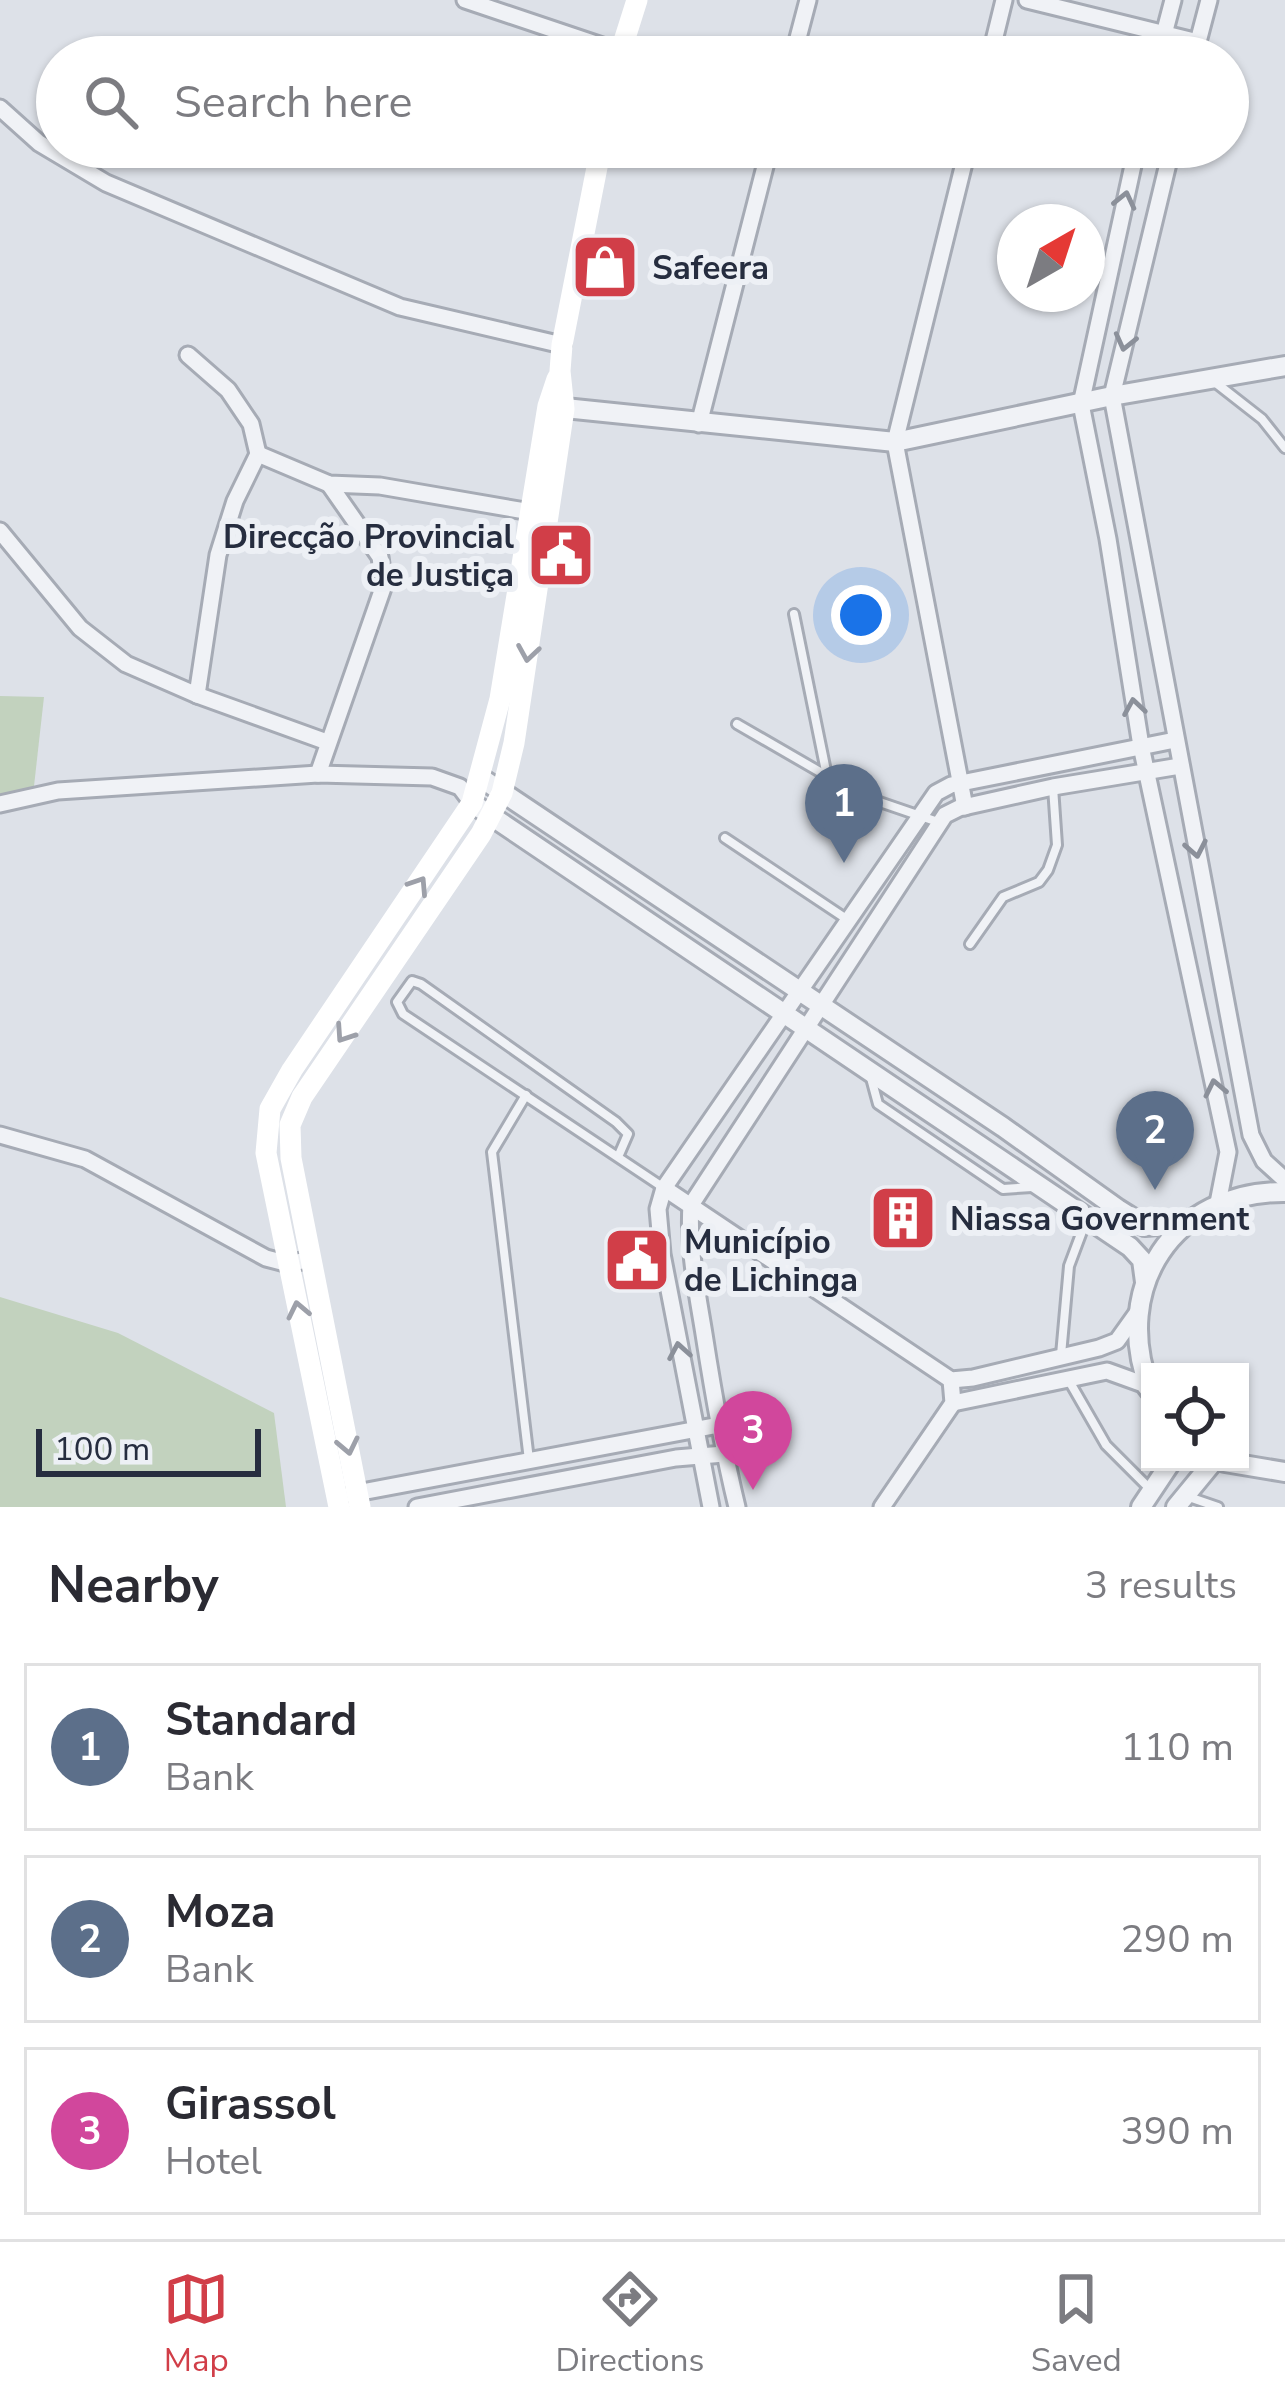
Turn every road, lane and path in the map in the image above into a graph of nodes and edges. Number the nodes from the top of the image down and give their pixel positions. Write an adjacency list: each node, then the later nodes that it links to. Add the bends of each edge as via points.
1 (465, 0): 9 (street)
2 (637, 0): 10 (main road)
3 (808, 0): 11 (street)
4 (1004, 0): 12 (street)
5 (1028, 0): 8 (street)
6 (1173, 0): 8 (street)
7 (1209, 0): 14 (street)
8 (1164, 34): 13 (street)
9 (566, 36)
10 (625, 36)
11 (799, 36)
12 (995, 36)
13 (1168, 36)
14 (1200, 36)
15 (0, 108): 16 (street)
16 (36, 140)
17 (84, 168): 23 (street, via 400,307)
18 (598, 168): 23 (main road)
19 (765, 168): 30 (street)
20 (963, 168): 31 (street)
21 (1132, 168): 28 (street, one-way to 21)
22 (1167, 168): 27 (street, one-way to 27)
23 (562, 345): 29 (main road)
24 (188, 355): 33 (street, via 228,390 251,424)
25 (1285, 366): 26 (street)
26 (1211, 379): 27 (street); 32 (lane)
27 (1112, 396): 28 (street); 37 (street)
28 (1081, 404): 31 (street); 38 (street)
29 (556, 408): 30 (street); 35 (main road); 51 (main road, one-way to 51)
30 (699, 424): 31 (street)
31 (895, 442): 49 (street)
32 (1285, 448)
33 (258, 454): 34 (street); 40 (street, via 218,555)
34 (329, 484): 35 (street); 43 (street, via 380,557 384,585)
35 (531, 512): 52 (main road)
36 (0, 531): 40 (street, via 80,628 126,664)
37 (1139, 536): 38 (street); 42 (street)
38 (1108, 539): 44 (street, one-way to 38)
39 (794, 614): 48 (lane)
40 (196, 695): 43 (street)
41 (737, 724): 48 (lane)
42 (1175, 740): 44 (street); 45 (street)
43 (327, 742): 47 (street)
44 (1141, 746): 46 (street); 49 (street)
45 (1180, 766): 46 (street); 75 (street, one-way to 75, via 1251,1136)
46 (1147, 771): 50 (street); 80 (street, one-way to 46, via 1228,1151)
47 (318, 773): 52 (street, via 432,777); 53 (street, via 58,791)
48 (827, 776): 55 (lane)
49 (961, 784): 54 (street); 55 (street, via 943,788)
50 (1053, 787): 54 (street); 59 (lane, via 1057,845 1048,870 1003,897)
51 (502, 794): 52 (main road); 61 (street)
52 (476, 796): 60 (main road); 63 (street)
53 (0, 804)
54 (965, 808): 56 (street)
55 (920, 815): 56 (lane); 58 (street)
56 (939, 823): 62 (street)
57 (725, 838): 58 (lane)
58 (848, 920): 61 (street)
59 (970, 944)
60 (365, 983): 69 (main road, one-way to 69); 71 (main road, via 292,1070)
61 (801, 991): 62 (street); 63 (street)
62 (824, 1006): 64 (street); 66 (street)
63 (785, 1013): 64 (street); 77 (street)
64 (808, 1028): 65 (street); 81 (street)
65 (871, 1071): 68 (street); 76 (lane, via 878,1104 1004,1189)
66 (933, 1080): 68 (street); 70 (street)
67 (526, 1095): 74 (lane); 74 (lane, via 403,1014 403,989 422,983 616,1122 628,1134); 99 (lane, via 492,1152)
68 (918, 1103): 73 (street)
69 (290, 1125): 71 (main road); 84 (main road)
70 (1003, 1127): 73 (street); 79 (street)
71 (266, 1130): 84 (main road)
72 (0, 1135): 84 (street, via 85,1159 266,1258)
73 (986, 1150): 76 (street)
74 (618, 1157): 77 (lane)
75 (1285, 1180)
76 (1040, 1186): 82 (street)
77 (664, 1188): 81 (street); 86 (street, via 658,1209)
78 (1285, 1192): 80 (street)
79 (1099, 1196): 82 (street); 83 (street, via 1145,1226)
80 (1218, 1203): 83 (street)
81 (691, 1205): 85 (street); 92 (street)
82 (1088, 1218): 87 (street, via 1142,1260); 89 (lane, via 1069,1266)
83 (1185, 1223): 87 (street)
84 (299, 1262): 105 (main road)
85 (695, 1277): 86 (street); 95 (street)
86 (666, 1278): 96 (street, one-way to 86)
87 (1145, 1282): 88 (street)
88 (1137, 1313): 89 (street, via 1117,1341); 90 (street)
89 (1061, 1357): 91 (street); 92 (street)
90 (1143, 1363)
91 (1068, 1378): 93 (street, via 1107,1371); 94 (street); 107 (lane)
92 (951, 1380): 94 (street)
93 (1141, 1383)
94 (952, 1403): 111 (street)
95 (719, 1425): 96 (street); 97 (street)
96 (693, 1429): 98 (street); 99 (street)
97 (724, 1454): 98 (street); 110 (street)
98 (700, 1456): 104 (street); 109 (street)
99 (530, 1462): 104 (street); 105 (street)
100 (1249, 1466): 103 (street)
101 (1164, 1471): 107 (street)
102 (1205, 1471): 106 (street)
103 (1285, 1472)
104 (535, 1486): 108 (street)
105 (348, 1501)
106 (1180, 1501): 112 (lane)
107 (1140, 1502)
108 (417, 1507)
109 (711, 1507)
110 (736, 1507)
111 (882, 1507)
112 (1218, 1507)

